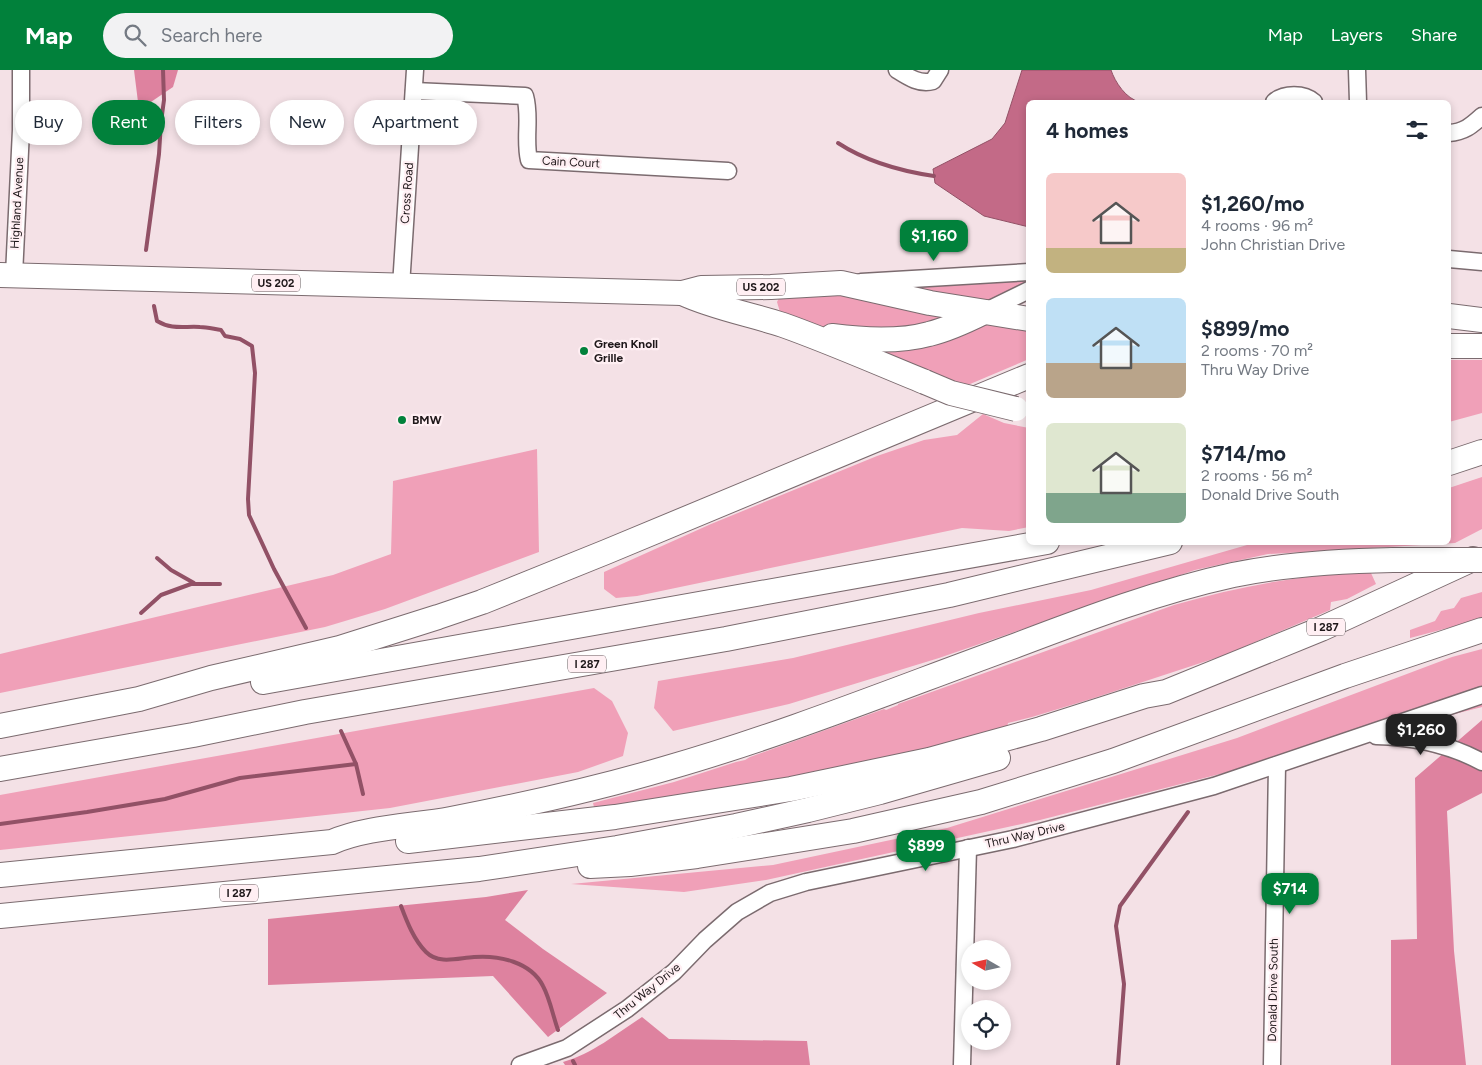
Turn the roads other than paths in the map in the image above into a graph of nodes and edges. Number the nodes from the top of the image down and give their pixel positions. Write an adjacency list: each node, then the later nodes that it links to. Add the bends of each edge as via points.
1 (21, 70): 16 (street, Highland Avenue, via 20,130)
2 (415, 70): 6 (street, Cross Road)
3 (897, 70): 4 (street, via 914,80 930,82)
4 (940, 70)
5 (1357, 70): 9 (street)
6 (414, 91): 12 (street, Cain Court, via 526,96 529,160); 18 (street, Cross Road)
7 (1278, 100): 8 (street, via 1286,96)
8 (1311, 100)
9 (1358, 100)
10 (1482, 116): 11 (street, via 1470,128)
11 (1451, 133)
12 (728, 171)
13 (1451, 259): 14 (street)
14 (1482, 262)
15 (1026, 272): 17 (street)
16 (7, 275): 18 (highway, US 202)
17 (841, 283): 19 (highway, US 202); 22 (highway, US 202)
18 (401, 286): 21 (highway, US 202)
19 (771, 287): 21 (highway, US 202, via 701,288); 26 (highway, via 763,303)
20 (1026, 291): 22 (street)
21 (682, 294): 26 (highway, US 202)
22 (984, 312): 24 (highway, US 202); 27 (highway, via 928,335 872,339)
23 (1451, 316): 25 (highway)
24 (1026, 319)
25 (1482, 320)
26 (771, 321): 27 (highway, US 202)
27 (803, 332): 31 (highway, US 202, bridge, via 951,393)
28 (1451, 346): 29 (highway)
29 (1482, 346)
30 (1026, 377): 41 (highway, via 482,602 340,648 211,678)
31 (1022, 410)
32 (1482, 452): 33 (highway)
33 (1451, 462)
34 (1031, 545): 41 (highway, via 314,672 166,702)
35 (1157, 545): 46 (highway, I 287, via 949,595 726,640 338,706)
36 (1482, 555): 39 (highway, I 287, via 1321,629)
37 (1482, 560): 47 (highway, bridge, via 1303,564 1257,570 1188,586 670,767 490,812 350,834)
38 (1482, 630): 49 (highway, via 1113,761 981,802 853,831 697,856 630,864)
39 (1166, 692): 47 (highway, I 287, via 966,751 791,789 615,817 474,834 352,846); 49 (highway, I 287, via 1148,706 1081,731 880,792 684,837)
40 (1475, 698): 43 (street, Thru Way Drive)
41 (139, 699): 42 (highway)
42 (0, 726)
43 (1366, 735): 44 (street, via 1435,743); 45 (street, Thru Way Drive)
44 (1482, 762)
45 (1277, 765): 48 (street, Thru Way Drive, via 1214,786); 54 (street, Donald Drive South)
46 (0, 769)
47 (332, 842): 50 (highway, I 287)
48 (968, 848): 52 (street, Thru Way Drive, via 806,882 770,893 737,912 674,972 627,1009 567,1048); 53 (street)
49 (479, 869): 51 (highway, I 287)
50 (0, 875)
51 (0, 916)
52 (520, 1065)
53 (962, 1065)
54 (1272, 1065)

